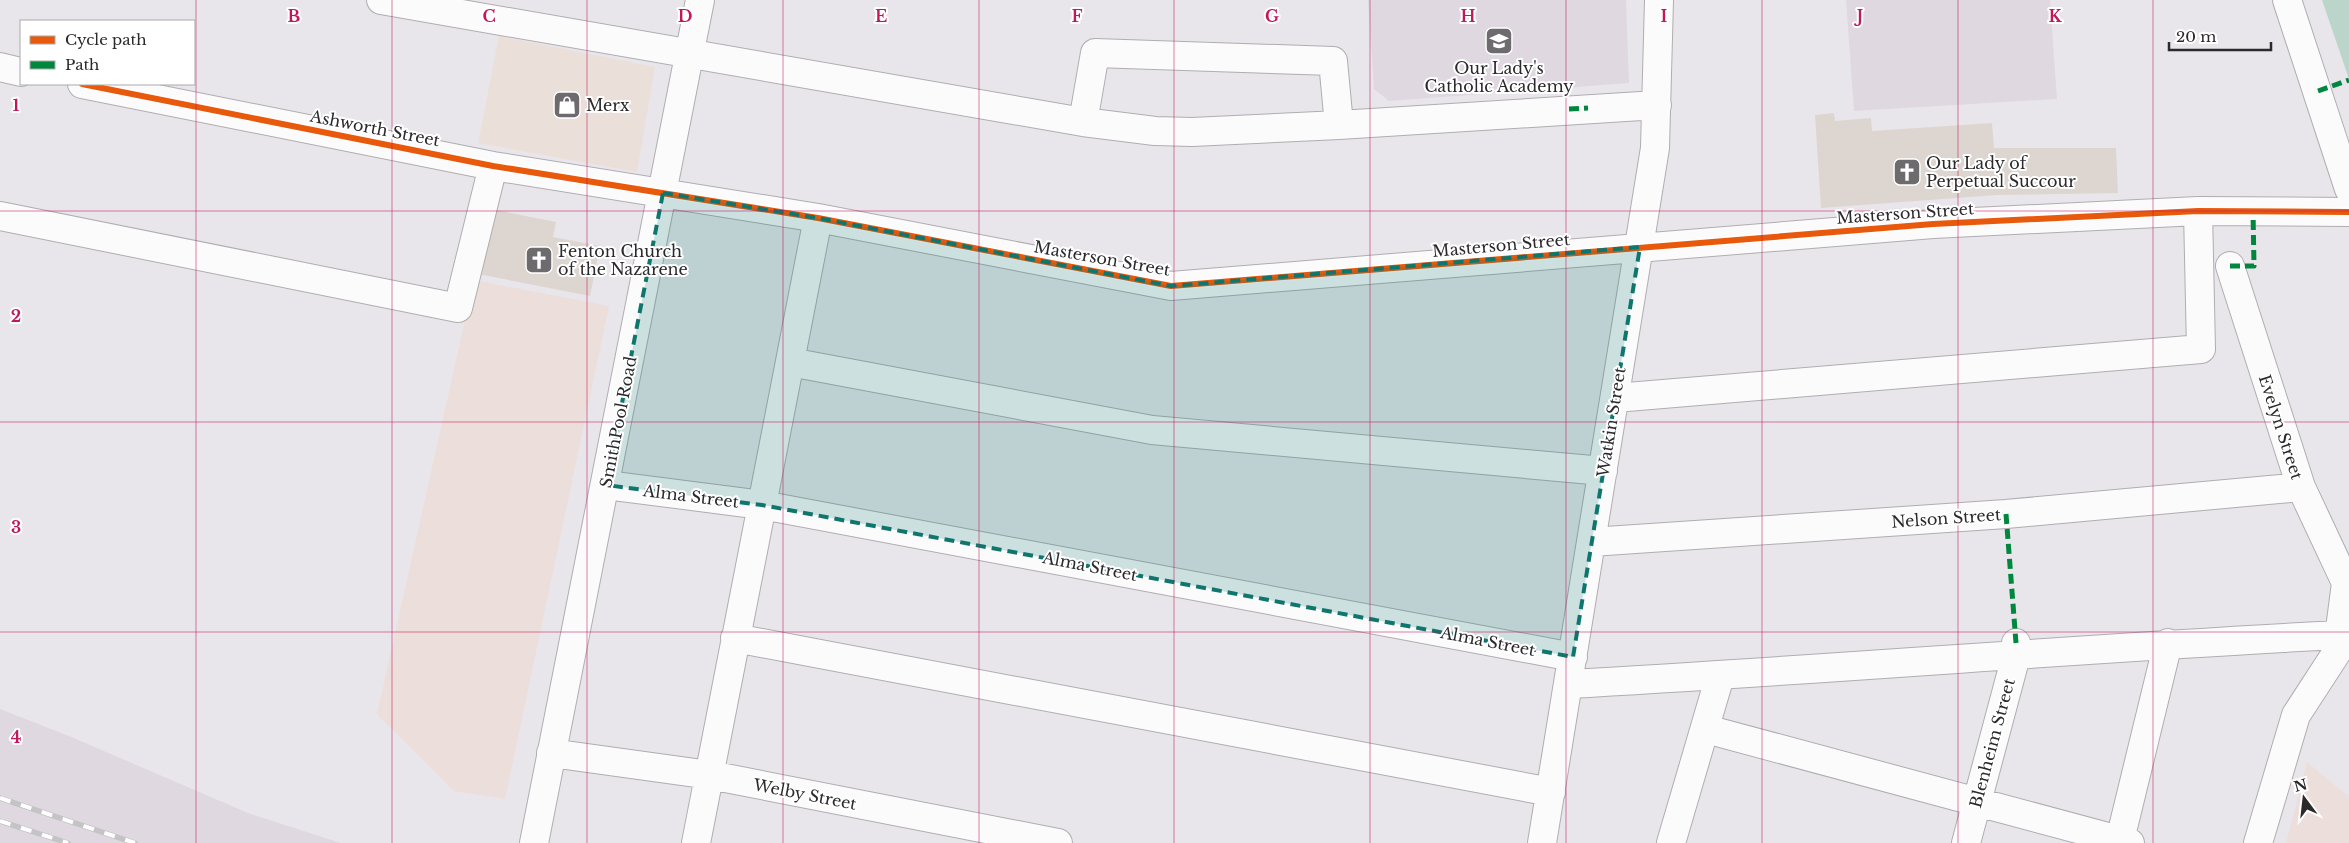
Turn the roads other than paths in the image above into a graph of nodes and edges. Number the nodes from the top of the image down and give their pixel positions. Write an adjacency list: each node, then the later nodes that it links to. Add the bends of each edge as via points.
1 (381, 0): 5 (street)
2 (700, 0): 5 (street, SmithPool Road)
3 (1659, 0): 9 (street, Watkin Street)
4 (2288, 0): 13 (street)
5 (689, 53): 10 (street); 14 (street, SmithPool Road)
6 (0, 67): 7 (street)
7 (20, 72)
8 (87, 85): 12 (street, Ashworth Street)
9 (1657, 105): 11 (street); 19 (street, Watkin Street, via 1655,148)
10 (1083, 122): 11 (street, via 1155,131); 11 (street, via 1095,53 1333,61)
11 (1340, 125)
12 (493, 166): 14 (street, Ashworth Street); 17 (street, via 458,308)
13 (2349, 189)
14 (663, 193): 18 (street, Masterson Street); 24 (street, SmithPool Road)
15 (2198, 211): 16 (street, Masterson Street); 19 (street, Masterson Street, via 1934,224); 22 (street, via 2201,349)
16 (2349, 212)
17 (0, 216)
18 (818, 218): 19 (street, Masterson Street, via 1171,286); 21 (street)
19 (1640, 247): 22 (street, Watkin Street)
20 (2230, 266): 25 (street, Evelyn Street)
21 (790, 362): 23 (street, via 1152,430); 26 (street)
22 (1615, 398): 23 (street, Watkin Street)
23 (1602, 471): 27 (street, Watkin Street)
24 (606, 485): 26 (street, Alma Street); 37 (street, SmithPool Road)
25 (2300, 487): 27 (street, Nelson Street, via 2006,514); 28 (street, Evelyn Street)
26 (762, 505): 30 (street); 33 (street, Alma Street)
27 (1591, 542): 33 (street, Watkin Street)
28 (2348, 586): 29 (street, Evelyn Street)
29 (2339, 635): 31 (street); 48 (street, Evelyn Street, via 2337,652 2296,714)
30 (735, 638): 38 (street); 39 (street)
31 (2168, 643): 32 (street); 41 (street)
32 (2016, 649): 34 (street); 40 (street, Blenheim Street)
33 (1573, 657): 35 (street, Watkin Street)
34 (1720, 676): 35 (street); 36 (street)
35 (1568, 684): 39 (street, Watkin Street)
36 (1706, 729): 40 (street); 46 (street)
37 (551, 753): 38 (street, Welby Street); 42 (street, SmithPool Road)
38 (710, 775): 43 (street); 44 (street, Welby Street)
39 (1550, 792): 45 (street, Watkin Street)
40 (1977, 800): 41 (street); 47 (street, Blenheim Street)
41 (2125, 842)
42 (534, 843)
43 (696, 843)
44 (1058, 843)
45 (1544, 843)
46 (1671, 843)
47 (1966, 843)
48 (2258, 843)

